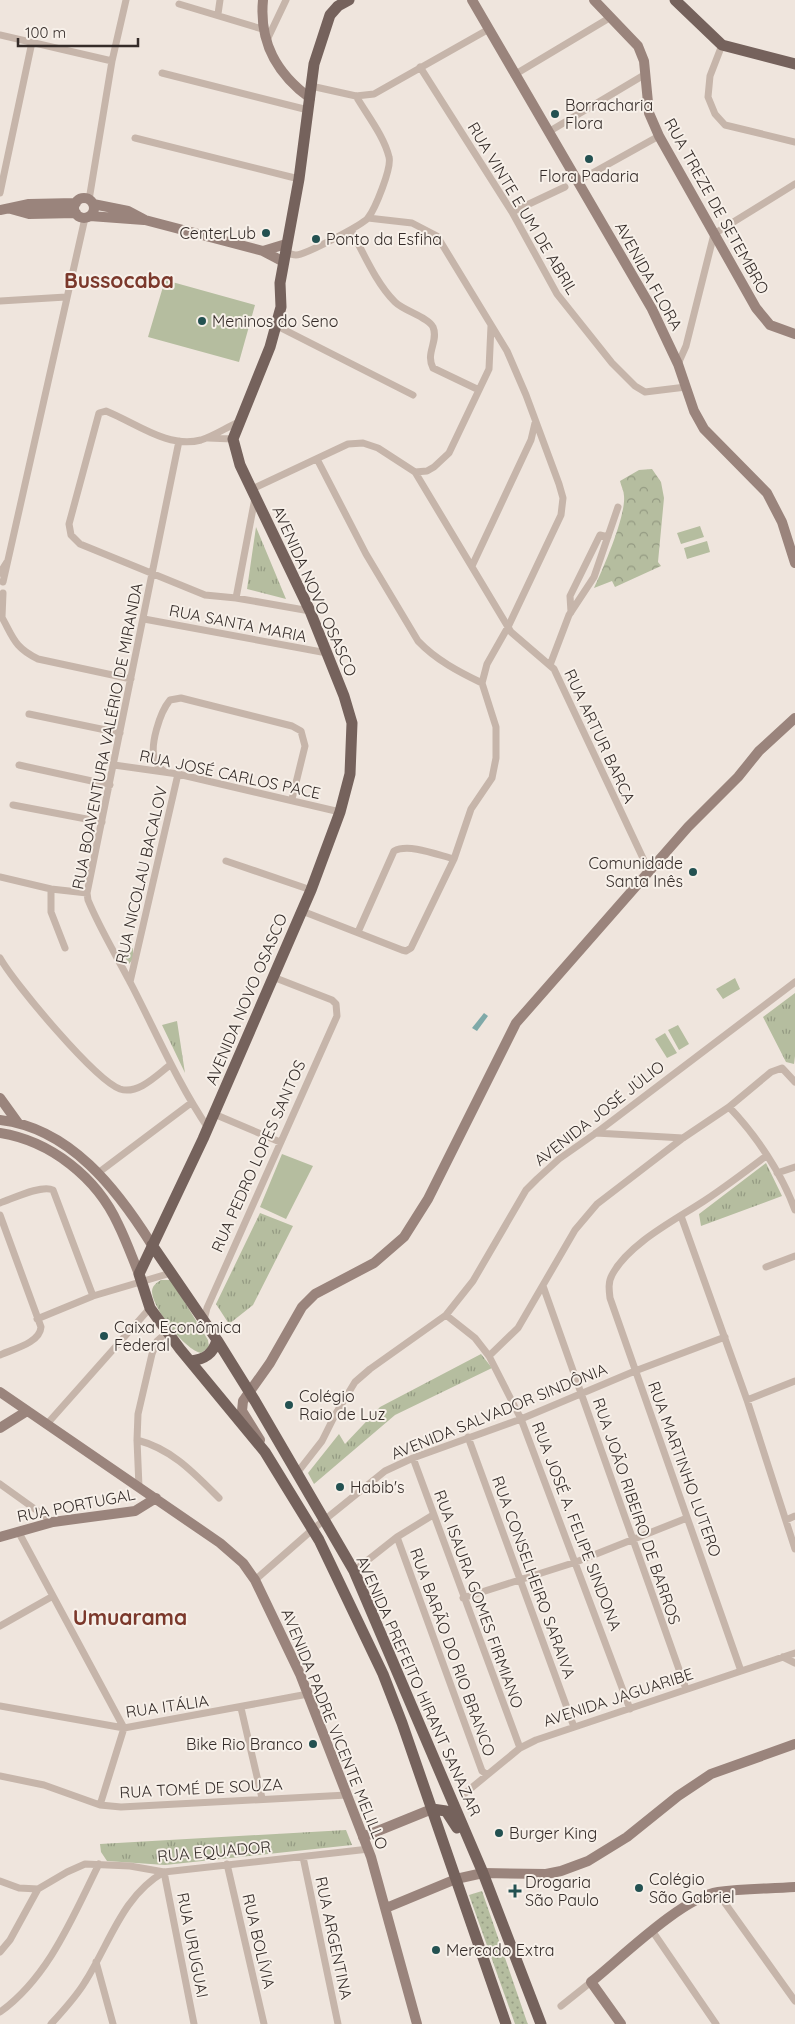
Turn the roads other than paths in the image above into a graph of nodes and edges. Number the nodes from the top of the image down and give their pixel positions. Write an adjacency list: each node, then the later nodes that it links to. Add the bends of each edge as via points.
1 (126, 0): 18 (street)
2 (220, 0): 10 (street)
3 (263, 0): 12 (main road)
4 (286, 0): 16 (street)
5 (349, 0): 24 (main road, via 330,15 314,64)
6 (472, 0): 13 (main road, AVENIDA FLORA)
7 (594, 0): 11 (main road, RUA TREZE DE SETEMBRO)
8 (675, 0): 17 (main road)
9 (180, 4): 10 (street)
10 (218, 14): 12 (street)
11 (610, 17): 22 (street); 23 (main road, RUA TREZE DE SETEMBRO, via 638,46 644,61)
12 (262, 29): 16 (main road)
13 (489, 30): 20 (street); 22 (main road, AVENIDA FLORA)
14 (0, 35): 15 (street)
15 (32, 42): 18 (street); 36 (street)
16 (265, 42): 26 (main road, via 286,77)
17 (722, 45): 19 (main road); 31 (street, via 710,76 708,97 715,114 725,125)
18 (112, 61): 37 (street)
19 (795, 64)
20 (420, 67): 25 (street, via 374,94); 39 (street, RUA VINTE E UM DE ABRIL)
21 (162, 73): 27 (street)
22 (514, 74): 28 (main road, AVENIDA FLORA)
23 (644, 75): 28 (street); 29 (main road, RUA TREZE DE SETEMBRO, via 649,113)
24 (312, 86): 25 (street); 26 (main road)
25 (356, 96): 40 (street, via 390,158 389,170)
26 (310, 98): 27 (main road)
27 (308, 110): 32 (main road)
28 (550, 132): 33 (main road, AVENIDA FLORA)
29 (659, 136): 33 (street); 42 (main road, RUA TREZE DE SETEMBRO)
30 (135, 138): 32 (street)
31 (795, 142)
32 (299, 178): 44 (main road)
33 (578, 181): 50 (main road, AVENIDA FLORA, via 652,309)
34 (795, 184): 42 (street)
35 (565, 187): 39 (street)
36 (0, 193)
37 (84, 208): 38 (main road, via 39,209 22,213); 43 (main road, via 145,220); 45 (street)
38 (0, 210)
39 (512, 212): 51 (street, RUA VINTE E UM DE ABRIL, via 557,294 612,363 645,392)
40 (368, 218): 41 (street); 47 (street, via 412,223 437,236)
41 (351, 230): 44 (street, via 296,255); 52 (street, via 393,300 430,322 434,334 429,355 434,368)
42 (714, 234): 49 (main road, RUA TREZE DE SETEMBRO, via 762,318 778,329); 50 (street, via 686,346)
43 (263, 251): 44 (main road); 44 (main road)
44 (285, 253): 48 (main road)
45 (66, 297): 46 (street); 64 (street)
46 (0, 301)
47 (491, 325): 52 (street, via 489,369); 55 (street, via 507,351)
48 (277, 326): 53 (street); 54 (main road)
49 (795, 334)
50 (678, 364): 51 (main road, AVENIDA FLORA)
51 (686, 387): 65 (main road, AVENIDA FLORA, via 704,429 767,493 782,522)
52 (479, 390): 60 (street, via 449,452 434,467)
53 (413, 395)
54 (240, 422): 56 (street); 57 (main road)
55 (535, 422): 66 (street, via 531,440); 76 (street, via 559,484 561,515)
56 (207, 438): 57 (street); 58 (street)
57 (233, 440): 61 (main road, AVENIDA NOVO OSASCO)
58 (179, 441): 67 (street, RUA BOAVENTURA VALÉRIO DE MIRANDA); 67 (street, via 165,438 106,411 99,413 69,524 71,535 80,544)
59 (317, 459): 60 (street, via 348,444 363,443 378,448); 61 (street); 80 (street, via 366,554 418,641 455,670)
60 (415, 472): 66 (street, RUA ARTUR BARCA)
61 (253, 494): 71 (street); 72 (main road, AVENIDA NOVO OSASCO)
62 (618, 507): 63 (street)
63 (608, 537): 73 (street, via 594,577); 73 (street, via 600,535 570,596)
64 (8, 560): 68 (street); 69 (street)
65 (795, 564)
66 (472, 566): 76 (street, RUA ARTUR BARCA)
67 (153, 572): 71 (street, via 204,595); 75 (street, RUA BOAVENTURA VALÉRIO DE MIRANDA)
68 (0, 573)
69 (2, 580): 70 (street)
70 (1, 594): 74 (street)
71 (236, 598): 72 (street)
72 (310, 611): 77 (main road, AVENIDA NOVO OSASCO)
73 (571, 612): 78 (street)
74 (1, 615): 79 (street, via 12,638 24,652 38,659)
75 (144, 619): 77 (street, RUA SANTA MARIA); 79 (street, RUA BOAVENTURA VALÉRIO DE MIRANDA)
76 (508, 627): 78 (street, RUA ARTUR BARCA); 80 (street, via 487,664)
77 (327, 653): 91 (main road, AVENIDA NOVO OSASCO, via 352,723 350,774)
78 (550, 665): 95 (street, RUA ARTUR BARCA)
79 (131, 679): 83 (street, RUA BOAVENTURA VALÉRIO DE MIRANDA)
80 (482, 683): 93 (street, via 496,727 496,758 492,778 471,809)
81 (29, 714): 83 (street)
82 (795, 718): 95 (main road, via 759,751)
83 (120, 733): 85 (street, RUA BOAVENTURA VALÉRIO DE MIRANDA)
84 (18, 765): 88 (street)
85 (114, 766): 86 (street, RUA JOSÉ CARLOS PACE); 88 (street, RUA BOAVENTURA VALÉRIO DE MIRANDA)
86 (165, 772): 87 (street, RUA JOSÉ CARLOS PACE); 89 (street, via 153,758 155,736 163,708 170,700 181,698 301,731 305,746)
87 (178, 774): 89 (street, RUA JOSÉ CARLOS PACE); 105 (street, RUA NICOLAU BACALOV)
88 (110, 785): 92 (street, RUA BOAVENTURA VALÉRIO DE MIRANDA)
89 (292, 799): 91 (street, RUA JOSÉ CARLOS PACE)
90 (13, 806): 92 (street)
91 (340, 812): 98 (main road, AVENIDA NOVO OSASCO)
92 (102, 822): 99 (street, RUA BOAVENTURA VALÉRIO DE MIRANDA)
93 (454, 859): 101 (street, via 408,848 394,851); 101 (street, via 412,948 402,950)
94 (226, 862): 98 (street)
95 (649, 871): 148 (main road, via 516,1023 428,1199 404,1238 374,1263 315,1294 302,1307)
96 (0, 877): 97 (street)
97 (51, 889): 99 (street); 102 (street, via 51,912)
98 (311, 890): 100 (main road, AVENIDA NOVO OSASCO)
99 (87, 893): 105 (street, RUA BOAVENTURA VALÉRIO DE MIRANDA, via 104,934)
100 (302, 911): 101 (street); 104 (main road, AVENIDA NOVO OSASCO)
101 (358, 932)
102 (65, 948)
103 (0, 958): 107 (street, via 18,985 105,1080 121,1090 134,1089)
104 (273, 977): 112 (main road, AVENIDA NOVO OSASCO); 119 (street, RUA PEDRO LOPES SANTOS, via 323,995 336,1004 337,1016)
105 (130, 982): 107 (street, RUA BOAVENTURA VALÉRIO DE MIRANDA)
106 (795, 982): 117 (street, AVENIDA JOSÉ JÚLIO)
107 (170, 1065): 110 (street, RUA BOAVENTURA VALÉRIO DE MIRANDA)
108 (795, 1082): 111 (street, via 786,1069 779,1068)
109 (0, 1098): 114 (main road)
110 (191, 1103): 115 (street, RUA BOAVENTURA VALÉRIO DE MIRANDA); 122 (street)
111 (728, 1107): 118 (street); 120 (street, via 746,1125)
112 (214, 1114): 115 (main road, AVENIDA NOVO OSASCO); 119 (street)
113 (0, 1120): 114 (main road, AVENIDA PREFEITO HIRANT SANAZAR)
114 (18, 1123): 122 (main road, AVENIDA PREFEITO HIRANT SANAZAR, via 63,1142)
115 (208, 1128): 128 (main road, AVENIDA NOVO OSASCO)
116 (0, 1133): 132 (main road, AVENIDA PREFEITO HIRANT SANAZAR, via 30,1141 52,1152 96,1187 118,1223)
117 (596, 1133): 118 (street); 136 (street, AVENIDA JOSÉ JÚLIO, via 559,1159 526,1190 474,1281)
118 (683, 1138): 133 (street, via 585,1216)
119 (280, 1142): 138 (street, RUA PEDRO LOPES SANTOS)
120 (766, 1156): 123 (street); 127 (street)
121 (795, 1167): 123 (street)
122 (98, 1173): 128 (main road, AVENIDA PREFEITO HIRANT SANAZAR)
123 (777, 1173): 125 (street)
124 (0, 1203): 134 (street, via 49,1188 56,1196)
125 (795, 1210)
126 (0, 1216): 137 (street)
127 (681, 1216): 140 (street); 145 (street, RUA MARTINHO LUTERO, via 644,1240 612,1275 610,1298)
128 (152, 1245): 131 (main road, AVENIDA PREFEITO HIRANT SANAZAR); 132 (main road, AVENIDA NOVO OSASCO)
129 (795, 1256): 130 (street)
130 (766, 1267)
131 (171, 1273): 132 (street); 138 (main road, AVENIDA PREFEITO HIRANT SANAZAR)
132 (140, 1278): 134 (street); 135 (main road, AVENIDA PREFEITO HIRANT SANAZAR)
133 (543, 1286): 143 (street, via 518,1328); 149 (street, RUA JOÃO RIBEIRO DE BARROS)
134 (94, 1296): 137 (street)
135 (150, 1308): 139 (main road, AVENIDA PREFEITO HIRANT SANAZAR); 153 (street)
136 (446, 1315): 143 (street, RUA JOSÉ A. FELIPE SINDONA, via 475,1338); 159 (street, AVENIDA JOSÉ JÚLIO, via 370,1368 356,1382 322,1441)
137 (37, 1318): 142 (street, via 40,1333 35,1340)
138 (204, 1320): 141 (main road, AVENIDA PREFEITO HIRANT SANAZAR)
139 (167, 1332): 144 (main road, AVENIDA PREFEITO HIRANT SANAZAR); 156 (street, via 157,1341 152,1354 138,1414)
140 (725, 1337): 145 (street, AVENIDA SALVADOR SINDÔNIA); 150 (street)
141 (217, 1340): 144 (main road, via 207,1357); 148 (main road, AVENIDA PREFEITO HIRANT SANAZAR)
142 (0, 1355)
143 (489, 1356): 152 (street, RUA JOSÉ A. FELIPE SINDONA)
144 (191, 1361): 157 (main road, AVENIDA PREFEITO HIRANT SANAZAR)
145 (635, 1371): 149 (street, AVENIDA SALVADOR SINDÔNIA); 166 (street, RUA MARTINHO LUTERO)
146 (795, 1381): 150 (street)
147 (0, 1392): 151 (main road, AVENIDA PADRE VICENTE MELILLO)
148 (249, 1392): 157 (main road, via 243,1401 242,1411); 159 (main road, AVENIDA PREFEITO HIRANT SANAZAR)
149 (581, 1395): 152 (street, AVENIDA SALVADOR SINDÔNIA); 174 (street, RUA JOÃO RIBEIRO DE BARROS)
150 (747, 1400): 168 (street)
151 (27, 1411): 153 (main road, AVENIDA PADRE VICENTE MELILLO); 154 (main road)
152 (521, 1419): 155 (street, AVENIDA SALVADOR SINDÔNIA); 176 (street, RUA JOSÉ A. FELIPE SINDONA)
153 (46, 1424): 161 (main road, AVENIDA PADRE VICENTE MELILLO)
154 (0, 1428)
155 (468, 1437): 158 (street, AVENIDA SALVADOR SINDÔNIA); 179 (street, RUA CONSELHEIRO SARAIVA)
156 (137, 1440): 161 (street); 163 (street, via 177,1458)
157 (265, 1452): 170 (main road, AVENIDA PREFEITO HIRANT SANAZAR)
158 (413, 1458): 164 (street, RUA ISAURA GOMES FIRMIANO); 167 (street, AVENIDA SALVADOR SINDÔNIA, via 385,1471)
159 (297, 1473): 167 (main road, AVENIDA PREFEITO HIRANT SANAZAR)
160 (0, 1484): 169 (street)
161 (139, 1487): 162 (main road, AVENIDA PADRE VICENTE MELILLO)
162 (156, 1498): 169 (main road, RUA PORTUGAL, via 135,1511); 178 (main road, AVENIDA PADRE VICENTE MELILLO, via 226,1548 243,1563)
163 (219, 1498)
164 (433, 1515): 173 (street); 181 (street, RUA ISAURA GOMES FIRMIANO)
165 (795, 1516): 168 (street)
166 (687, 1518): 174 (street); 186 (street, RUA MARTINHO LUTERO)
167 (325, 1520): 170 (street, AVENIDA SALVADOR SINDÔNIA); 177 (main road, AVENIDA PREFEITO HIRANT SANAZAR)
168 (786, 1520): 175 (street)
169 (53, 1522): 171 (main road, RUA PORTUGAL)
170 (312, 1530): 178 (street, AVENIDA SALVADOR SINDÔNIA); 202 (main road, AVENIDA PREFEITO HIRANT SANAZAR, via 383,1674)
171 (18, 1531): 172 (main road, RUA PORTUGAL); 180 (street)
172 (0, 1537)
173 (397, 1537): 177 (street); 196 (street, RUA BARÃO DO RIO BRANCO, via 482,1771)
174 (631, 1539): 176 (street); 187 (street, RUA JOÃO RIBEIRO DE BARROS)
175 (795, 1548)
176 (576, 1562): 179 (street); 191 (street, RUA JOSÉ A. FELIPE SINDONA)
177 (354, 1572): 205 (main road, AVENIDA PREFEITO HIRANT SANAZAR)
178 (255, 1580): 188 (main road, AVENIDA PADRE VICENTE MELILLO)
179 (520, 1580): 181 (street); 192 (street, RUA CONSELHEIRO SARAIVA)
180 (53, 1596): 182 (street); 193 (street)
181 (463, 1598): 195 (street, RUA ISAURA GOMES FIRMIANO)
182 (0, 1626)
183 (795, 1653): 184 (street, AVENIDA JAGUARIBE)
184 (783, 1657): 185 (street); 186 (street, AVENIDA JAGUARIBE)
185 (795, 1663)
186 (741, 1671): 187 (street, AVENIDA JAGUARIBE)
187 (686, 1689): 191 (street, AVENIDA JAGUARIBE)
188 (308, 1694): 190 (street, RUA ITÁLIA); 199 (main road, AVENIDA PADRE VICENTE MELILLO)
189 (0, 1706): 193 (street, RUA ITÁLIA)
190 (241, 1708): 193 (street, RUA ITÁLIA); 200 (street)
191 (630, 1709): 192 (street, AVENIDA JAGUARIBE)
192 (574, 1727): 195 (street, AVENIDA JAGUARIBE)
193 (124, 1728): 201 (street)
194 (795, 1744): 210 (main road, via 711,1774 620,1842 588,1861 546,1874)
195 (520, 1748): 196 (street, AVENIDA JAGUARIBE)
196 (486, 1774): 198 (street, AVENIDA JAGUARIBE)
197 (0, 1776): 201 (street, RUA TOMÉ DE SOUZA, via 44,1785)
198 (464, 1794)
199 (347, 1795): 200 (street, RUA TOMÉ DE SOUZA); 203 (main road, AVENIDA PADRE VICENTE MELILLO)
200 (262, 1798): 201 (street, RUA TOMÉ DE SOUZA, via 121,1807)
201 (100, 1805)
202 (432, 1809): 203 (main road); 205 (main road, via 446,1811 464,1842); 211 (main road, AVENIDA PREFEITO HIRANT SANAZAR)
203 (364, 1837): 204 (main road, AVENIDA PADRE VICENTE MELILLO)
204 (369, 1849): 206 (street, RUA EQUADOR); 216 (main road, AVENIDA PADRE VICENTE MELILLO)
205 (473, 1849): 210 (main road, AVENIDA PREFEITO HIRANT SANAZAR)
206 (303, 1857): 208 (street, RUA EQUADOR); 228 (street, RUA ARGENTINA)
207 (100, 1864): 209 (street, RUA EQUADOR); 214 (street, RUA EQUADOR, via 86,1864); 223 (street, via 56,1948 21,1994)
208 (227, 1864): 209 (street, RUA EQUADOR); 227 (street, RUA BOLÍVIA)
209 (164, 1872): 219 (street, via 133,1898); 226 (street, RUA URUGUAI)
210 (483, 1873): 211 (main road); 231 (main road, AVENIDA PREFEITO HIRANT SANAZAR)
211 (456, 1879): 216 (main road); 230 (main road, AVENIDA PREFEITO HIRANT SANAZAR)
212 (0, 1881): 214 (street, via 18,1888)
213 (795, 1887): 215 (main road)
214 (38, 1889): 218 (street)
215 (718, 1892): 217 (main road, via 692,1901); 221 (street)
216 (386, 1908): 229 (main road, AVENIDA PADRE VICENTE MELILLO)
217 (653, 1932): 220 (main road); 233 (street)
218 (0, 1952)
219 (96, 1962): 224 (street, via 85,1982); 225 (street)
220 (591, 1982): 222 (street); 232 (main road)
221 (795, 2001)
222 (561, 2006)
223 (0, 2012)
224 (51, 2024)
225 (113, 2024)
226 (194, 2024)
227 (264, 2024)
228 (338, 2024)
229 (417, 2024)
230 (506, 2024)
231 (542, 2024)
232 (621, 2024)
233 (716, 2024)

